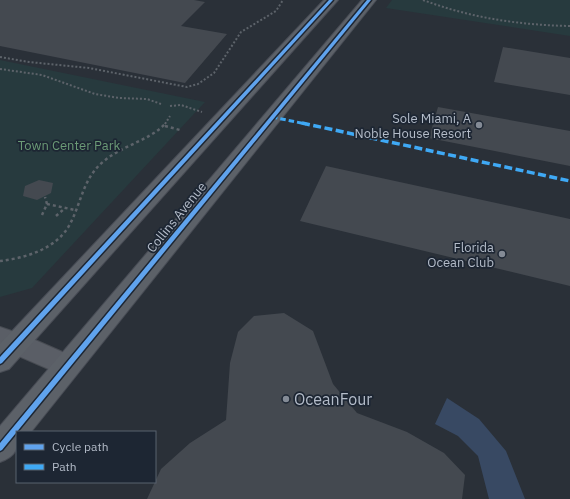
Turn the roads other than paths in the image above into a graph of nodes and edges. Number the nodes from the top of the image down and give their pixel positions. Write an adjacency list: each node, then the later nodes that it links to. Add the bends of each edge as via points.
1 (331, 0): 3 (main road)
2 (369, 0): 5 (main road, Collins Avenue)
3 (8, 340): 4 (main road); 5 (street)
4 (0, 361)
5 (67, 366): 6 (main road, Collins Avenue)
6 (0, 448)

